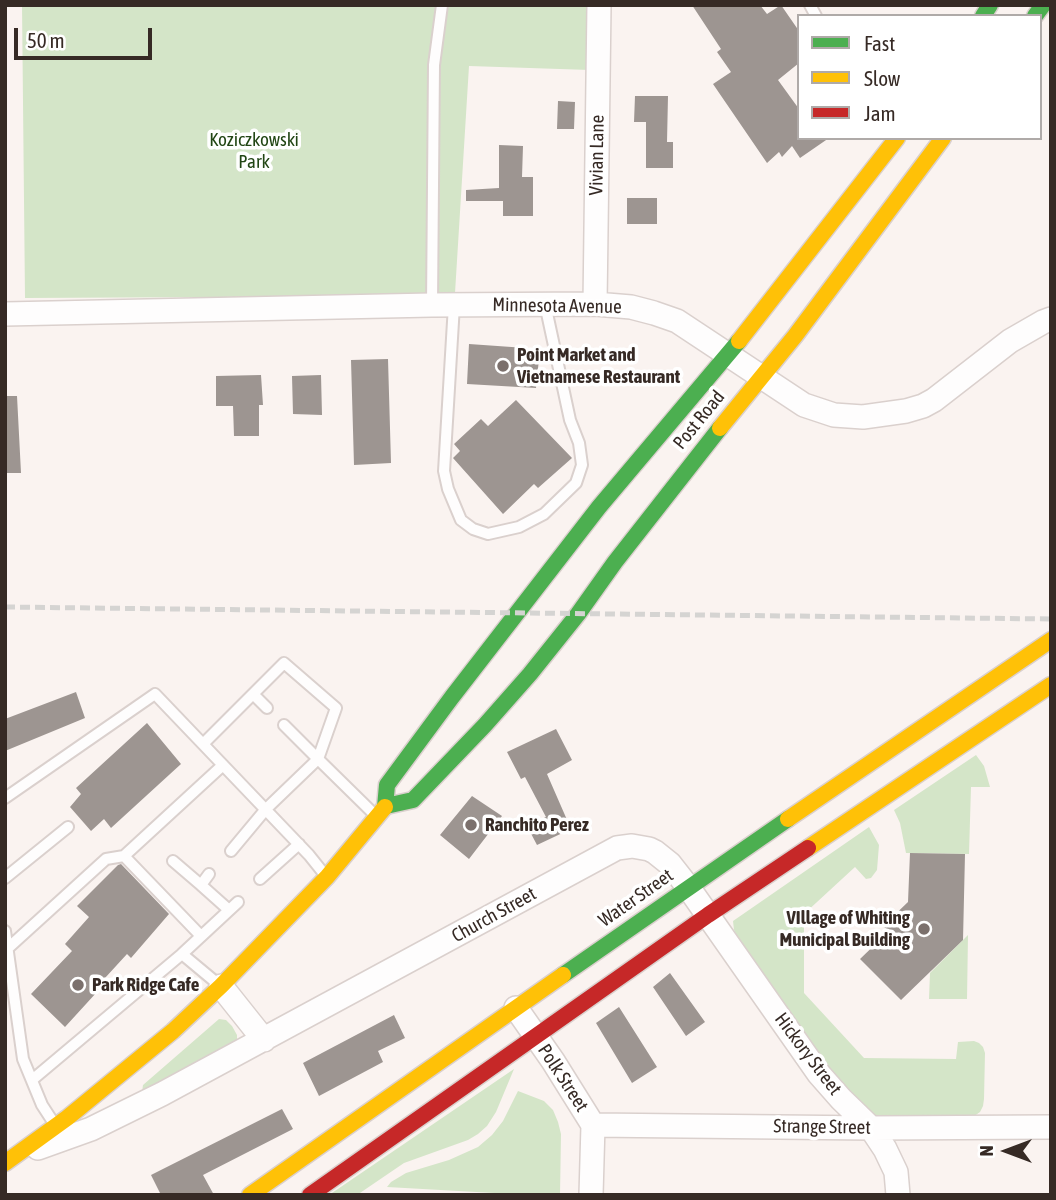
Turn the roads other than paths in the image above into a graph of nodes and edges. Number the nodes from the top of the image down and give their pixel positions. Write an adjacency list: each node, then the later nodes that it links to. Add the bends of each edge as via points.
1 (442, 5): 7 (lane, via 434,65)
2 (599, 5): 6 (street, Vivian Lane)
3 (942, 140): 11 (main road, Post Road)
4 (890, 144): 10 (main road, Post Road)
5 (545, 304): 6 (street, Minnesota Avenue); 7 (street, Minnesota Avenue); 7 (lane, via 582,465 576,483 544,514 519,527 488,534 461,520 444,471)
6 (595, 304): 10 (street, Minnesota Avenue, via 631,307 677,321)
7 (443, 305): 8 (street, Minnesota Avenue)
8 (5, 314)
9 (1051, 319): 11 (street, Minnesota Avenue, via 1010,341 934,400 905,411 863,417 834,415 804,405)
10 (728, 355): 11 (street, Minnesota Avenue); 22 (main road, Post Road, via 599,507 452,696 387,785)
11 (761, 377): 22 (main road, Post Road, via 530,674 413,800)
12 (1051, 640): 33 (main road, Water Street)
13 (1051, 685): 34 (main road)
14 (253, 694): 15 (lane); 17 (lane); 18 (lane, via 284,663 336,708)
15 (267, 708)
16 (284, 726): 18 (lane)
17 (203, 744): 19 (lane); 20 (lane, via 155,694)
18 (318, 759): 21 (lane); 22 (lane)
19 (223, 765): 21 (lane); 26 (lane)
20 (5, 798)
21 (266, 809): 24 (lane); 25 (lane)
22 (381, 812): 29 (main road)
23 (68, 827): 30 (lane)
24 (299, 844): 29 (lane); 31 (lane)
25 (232, 851)
26 (124, 856): 36 (lane); 37 (lane, via 106,859)
27 (173, 861): 32 (lane)
28 (209, 874): 32 (lane)
29 (327, 877): 39 (main road)
30 (5, 878)
31 (260, 879)
32 (201, 885): 36 (lane, via 233,906)
33 (688, 887): 34 (street, Church Street); 40 (main road, Water Street); 42 (street, Church Street, via 655,852 632,846 617,848)
34 (708, 915): 41 (main road); 47 (street, Hickory Street, via 819,1074)
35 (5, 931): 37 (lane)
36 (201, 936): 38 (lane)
37 (7, 949): 43 (lane, via 23,1059)
38 (182, 954): 39 (lane); 43 (lane)
39 (221, 986): 42 (street); 45 (main road)
40 (516, 1008): 41 (street, Polk Street); 49 (main road, Water Street)
41 (536, 1036): 44 (street, Polk Street); 50 (main road)
42 (264, 1040): 48 (street, Church Street, via 91,1129)
43 (32, 1080): 45 (lane)
44 (593, 1125): 47 (street, Strange Street); 51 (street, Polk Street)
45 (56, 1127): 48 (main road)
46 (1051, 1127): 47 (street, Strange Street)
47 (871, 1128): 52 (street, Hickory Street, via 896,1172)
48 (12, 1159)
49 (250, 1195)
50 (310, 1195)
51 (591, 1195)
52 (898, 1195)

